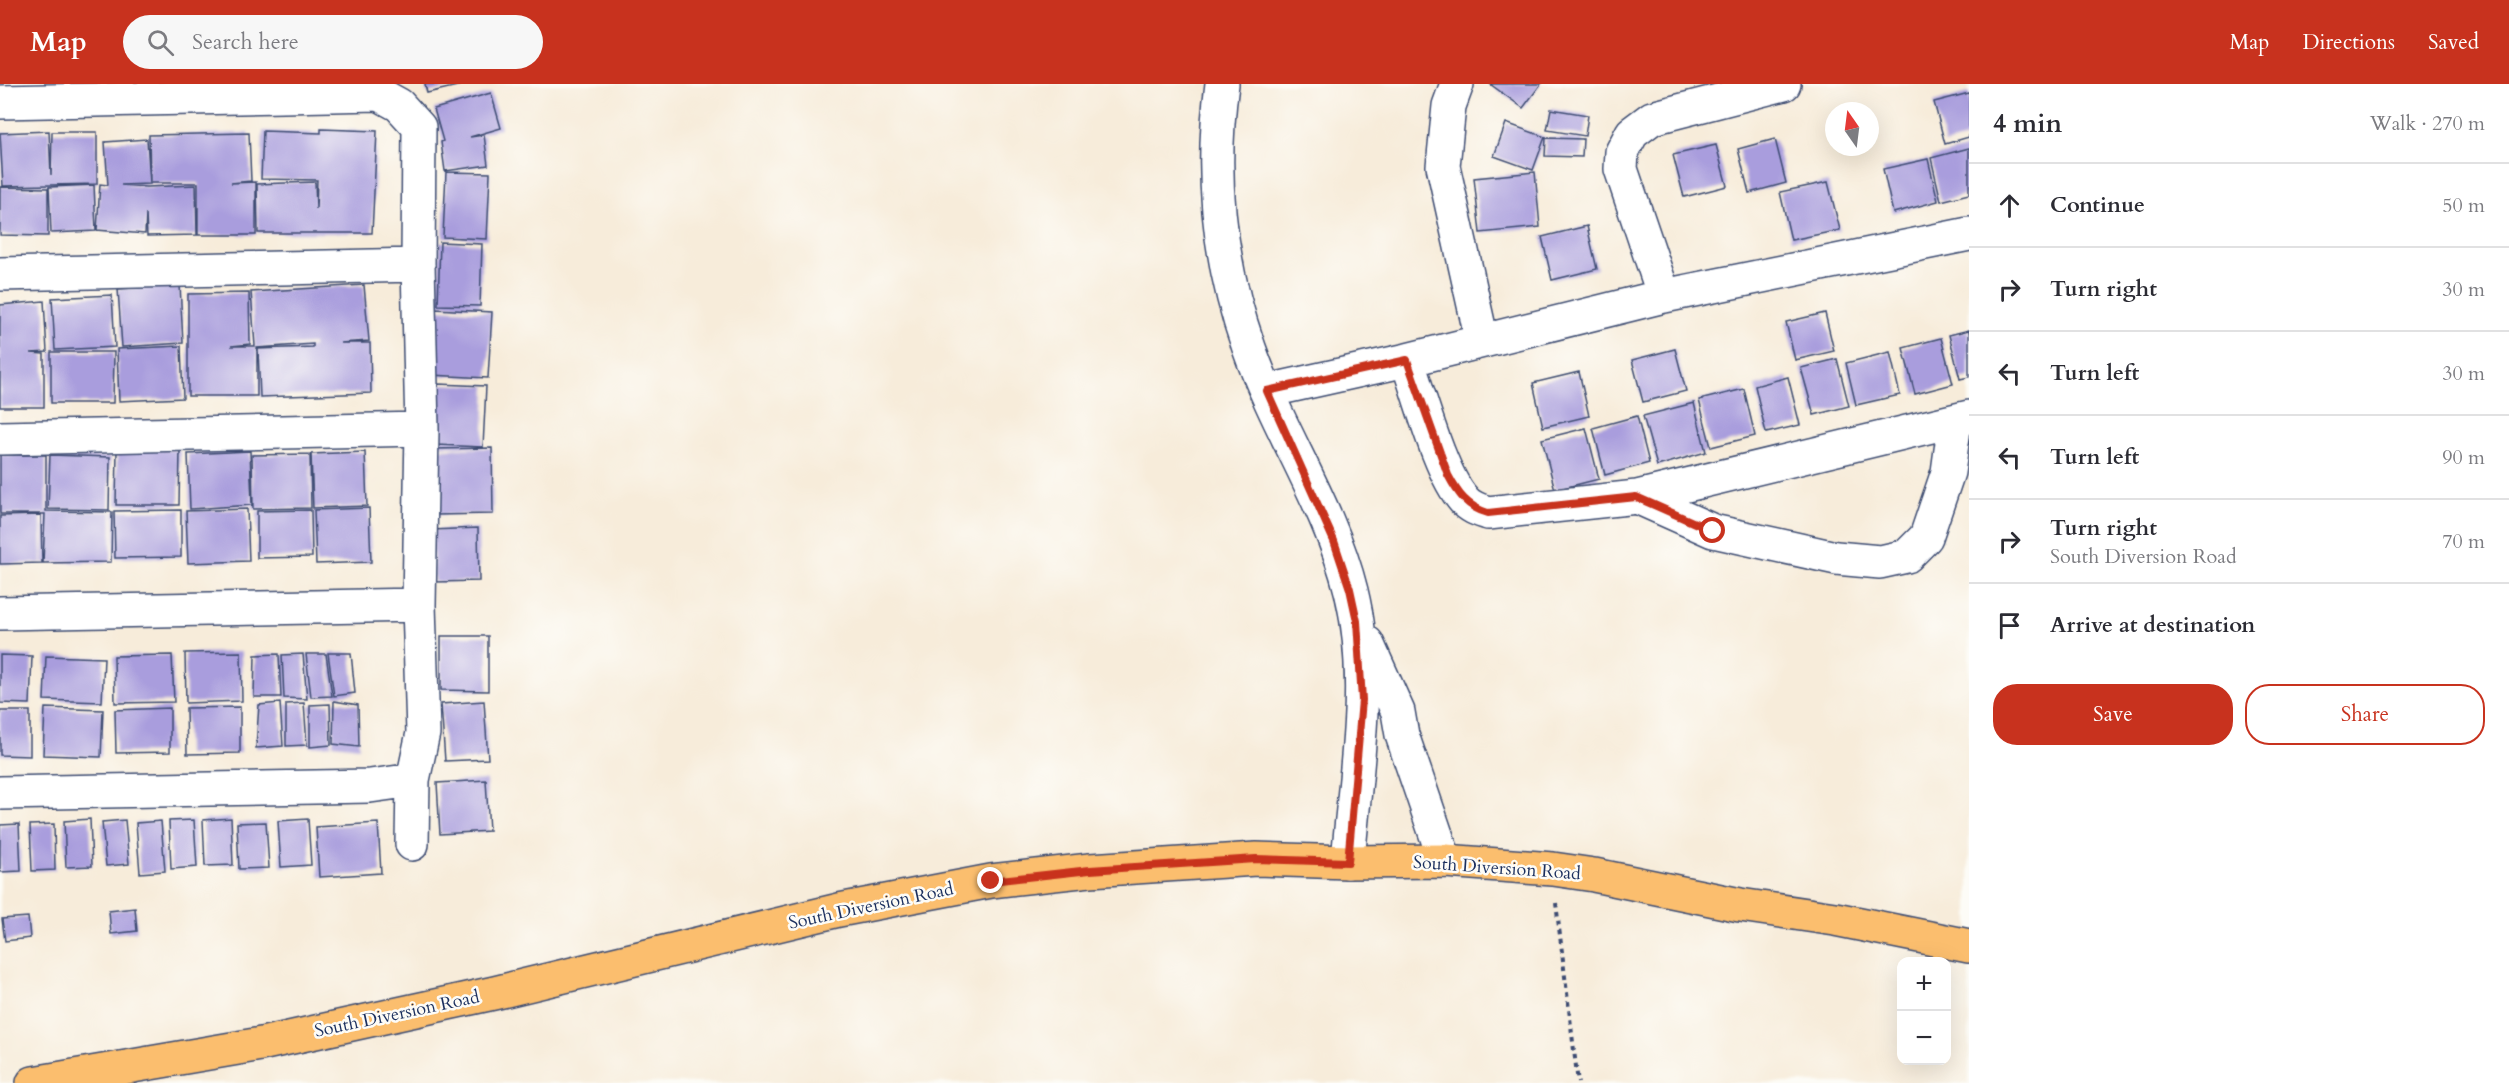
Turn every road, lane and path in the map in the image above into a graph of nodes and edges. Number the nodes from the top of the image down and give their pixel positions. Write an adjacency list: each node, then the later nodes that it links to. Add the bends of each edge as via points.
1 (1222, 84): 11 (street, via 1216,200 1222,243 1249,348)
2 (1456, 84): 9 (street, via 1449,106 1443,166)
3 (1784, 84): 8 (street, via 1652,118 1632,133 1622,152 1621,170)
4 (0, 102): 6 (street, via 379,94 399,105 419,127)
5 (1969, 234): 8 (street)
6 (418, 265): 7 (street); 13 (street)
7 (0, 274)
8 (1664, 296): 9 (street)
9 (1482, 341): 10 (street)
10 (1407, 360): 11 (street); 15 (street, via 1448,475 1475,509 1488,513)
11 (1267, 391): 18 (street, via 1334,541)
12 (1962, 419): 15 (street); 15 (street, via 1926,537 1907,556 1880,562 1836,558 1713,531)
13 (422, 429): 14 (street); 16 (street)
14 (0, 438)
15 (1636, 497)
16 (419, 605): 17 (street); 19 (street, via 423,733)
17 (0, 613)
18 (1357, 621): 22 (street, via 1398,712 1402,735); 23 (street, via 1362,712)
19 (413, 780): 20 (street, via 370,786); 21 (street)
20 (0, 793)
21 (412, 844)
22 (1445, 861): 23 (main road, South Diversion Road); 24 (main road, South Diversion Road)
23 (1348, 862): 26 (main road, South Diversion Road, via 1256,859 991,881 839,910 261,1044)
24 (1552, 869): 25 (main road, South Diversion Road); 27 (path)
25 (1968, 943)
26 (33, 1083)
27 (1578, 1083)

